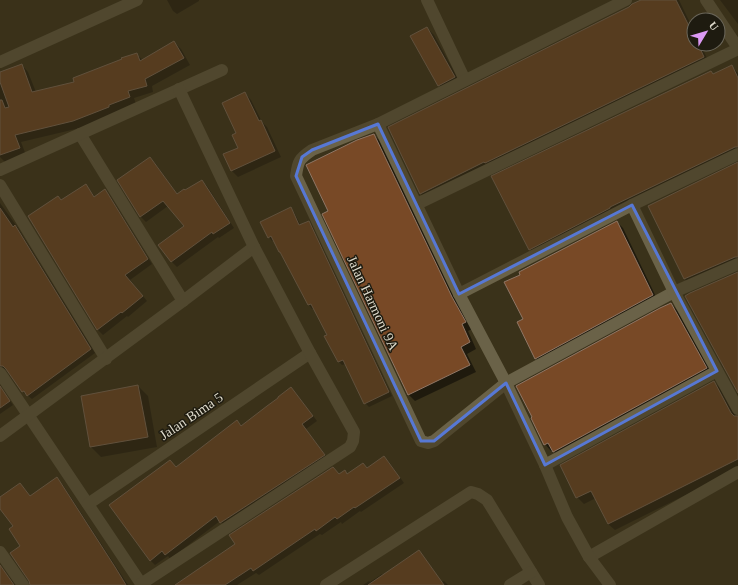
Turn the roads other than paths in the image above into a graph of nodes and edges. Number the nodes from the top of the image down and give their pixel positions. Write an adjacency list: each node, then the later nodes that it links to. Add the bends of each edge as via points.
1 (137, 0): 6 (street)
2 (427, 0): 8 (street)
3 (626, 0): 10 (street)
4 (706, 0): 5 (street)
5 (738, 49): 15 (street)
6 (0, 62)
7 (222, 70): 9 (street)
8 (463, 76)
9 (179, 90): 11 (street); 17 (street)
10 (378, 124): 15 (street); 26 (street, Jalan Harmoni 9A, via 312,150 302,157 296,176 421,441 434,441)
11 (80, 134): 13 (street); 21 (street)
12 (738, 154): 16 (street)
13 (0, 170)
14 (0, 185): 23 (street)
15 (417, 204): 20 (street)
16 (632, 205): 19 (street); 20 (street)
17 (254, 247): 21 (street); 22 (street)
18 (738, 264): 19 (street)
19 (674, 292): 24 (street); 26 (street)
20 (459, 294): 26 (street)
21 (183, 301): 23 (street)
22 (310, 353): 32 (street, Jalan Bima 5); 36 (street, via 354,432 350,447)
23 (106, 359): 28 (street)
24 (717, 371): 27 (street); 30 (street)
25 (0, 373): 28 (street)
26 (506, 383): 30 (street)
27 (738, 409)
28 (29, 416): 29 (street); 32 (street)
29 (0, 436)
30 (545, 465): 34 (street, via 562,506)
31 (738, 472): 34 (street)
32 (88, 504): 36 (street)
33 (0, 552): 37 (street)
34 (590, 557): 41 (street)
35 (531, 572): 38 (street, via 488,500 471,492); 39 (street); 40 (street)
36 (141, 584)
37 (22, 585)
38 (326, 585)
39 (510, 585)
40 (539, 585)
41 (610, 585)

